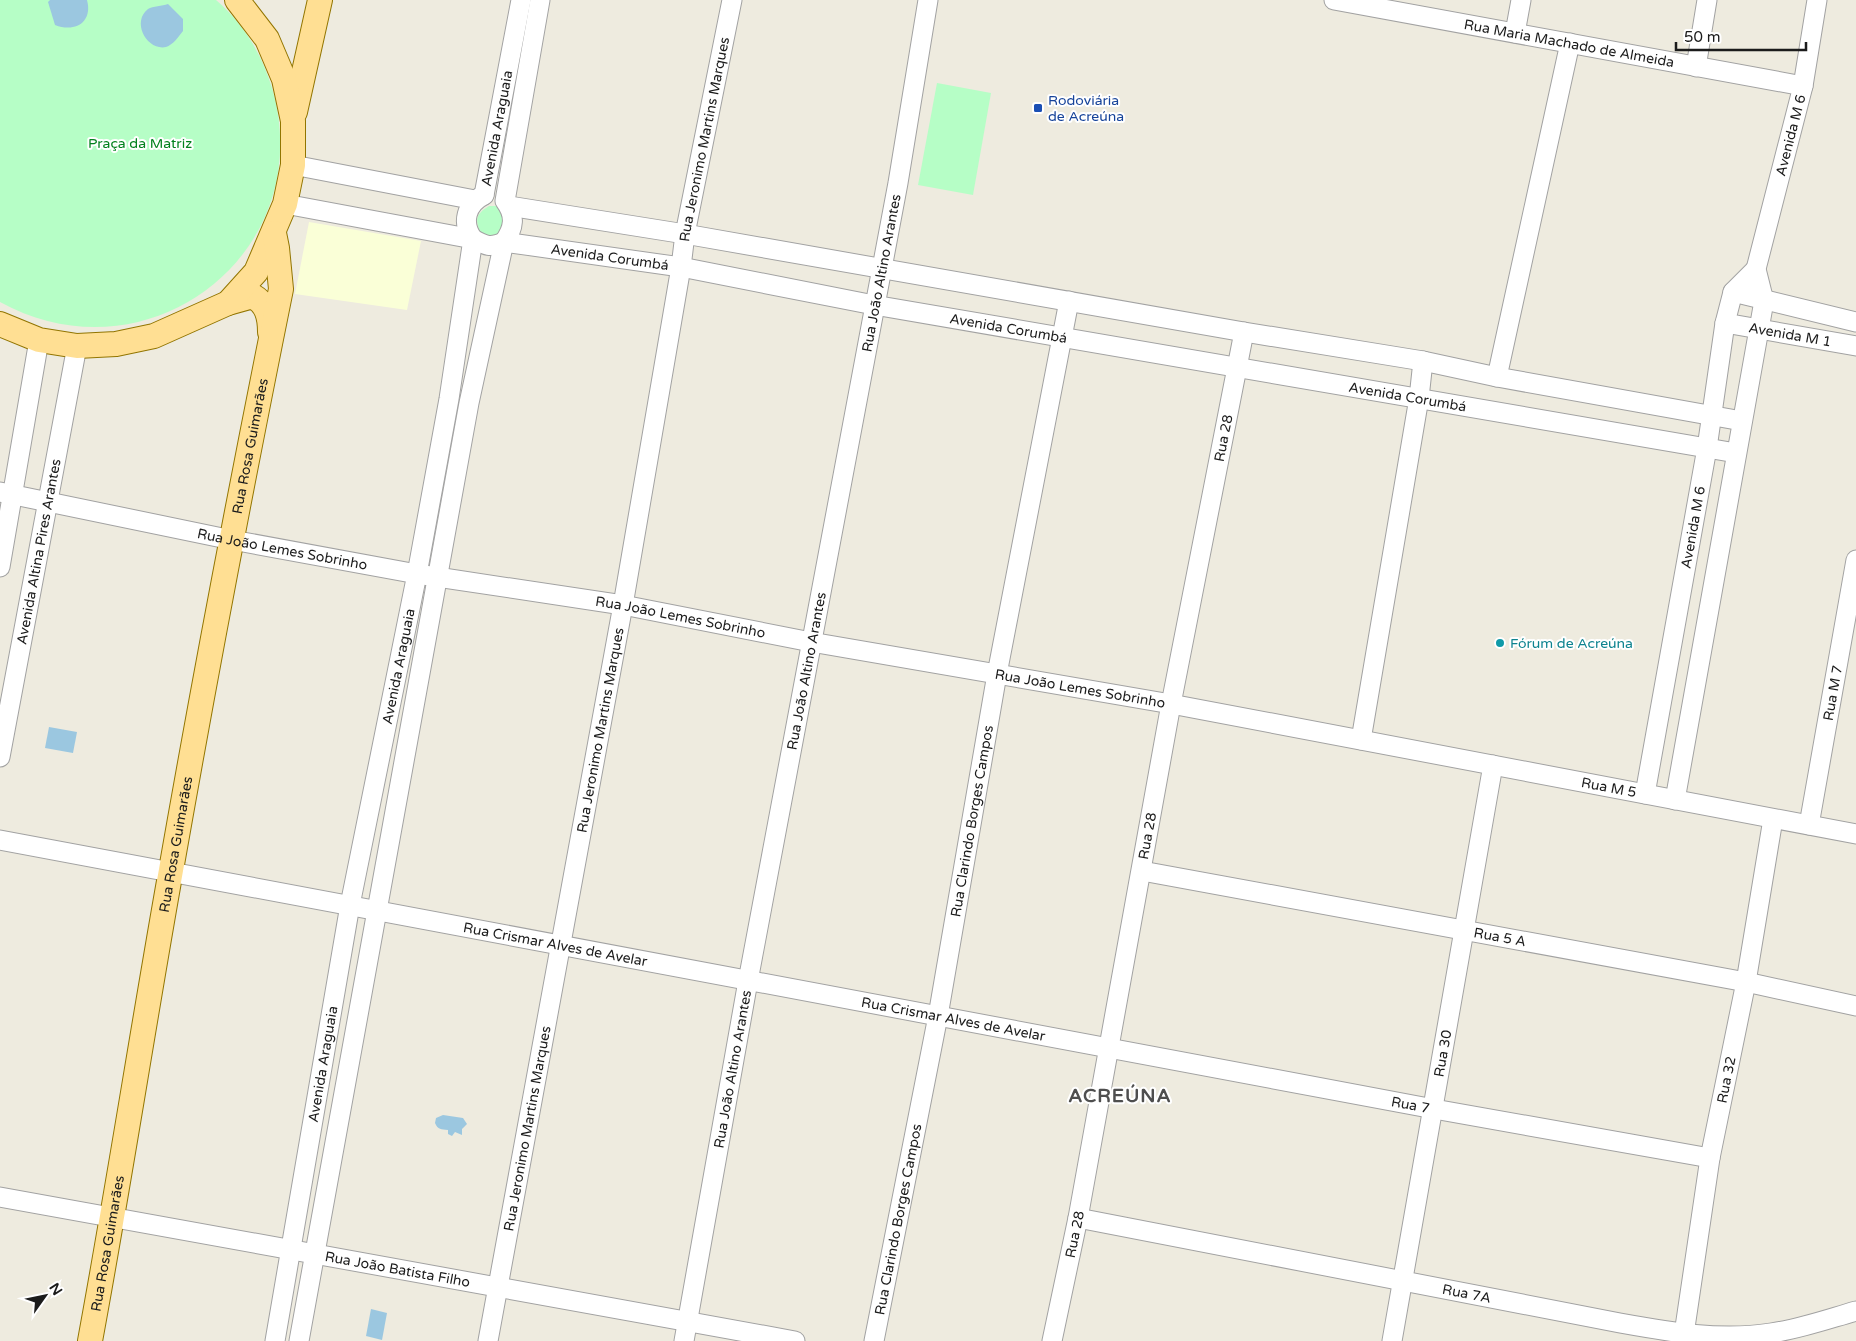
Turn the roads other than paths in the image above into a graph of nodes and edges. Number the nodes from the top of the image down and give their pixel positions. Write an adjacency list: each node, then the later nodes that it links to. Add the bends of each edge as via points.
1 (237, 0): 16 (main road, via 267,40 284,79)
2 (320, 0): 16 (main road)
3 (522, 0): 11 (street, Avenida Araguaia)
4 (540, 0): 11 (street, Avenida Araguaia)
5 (732, 0): 22 (street, Rua Jeronimo Martins Marques)
6 (928, 0): 26 (street, Rua João Altino Arantes)
7 (1334, 0): 12 (street, Rua Maria Machado de Almeida)
8 (1521, 0): 12 (street)
9 (1707, 0): 14 (street)
10 (1817, 0): 15 (street, Avenida M 6)
11 (525, 29): 18 (street, Avenida Araguaia); 20 (street, Avenida Araguaia)
12 (1515, 33): 13 (street, Rua Maria Machado de Almeida)
13 (1570, 43): 14 (street, Rua Maria Machado de Almeida); 45 (street)
14 (1696, 67): 15 (street, Rua Maria Machado de Almeida)
15 (1803, 86): 27 (street, Avenida M 6)
16 (293, 121): 17 (main road)
17 (293, 165): 18 (street); 19 (main road)
18 (480, 197): 20 (street, via 497,196); 23 (street, Avenida Araguaia, via 470,206 466,222 467,231)
19 (284, 204): 21 (main road); 23 (street, Avenida Corumbá)
20 (507, 204): 22 (street); 24 (street, Avenida Araguaia, via 513,225)
21 (274, 233): 31 (main road, via 256,272); 42 (main road, Rua Rosa Guimarães, via 281,289)
22 (685, 234): 25 (street, Rua Jeronimo Martins Marques); 26 (street)
23 (473, 239): 24 (street, Avenida Corumbá, via 486,246); 47 (street, Avenida Araguaia)
24 (504, 242): 25 (street, Avenida Corumbá); 48 (street, Avenida Araguaia)
25 (681, 267): 32 (street, Avenida Corumbá); 60 (street, Rua Jeronimo Martins Marques)
26 (881, 267): 29 (street); 32 (street, Rua João Altino Arantes)
27 (1756, 269): 28 (street); 30 (street, Avenida M 6)
28 (1733, 292): 30 (street, Avenida M 1); 34 (street, Avenida M 6)
29 (1069, 301): 37 (street); 38 (street, Rua Clarindo Borges Campos)
30 (1764, 301): 33 (street, Avenida M 1); 36 (street, Avenida M 6)
31 (228, 303): 40 (main road, Rua Rosa Guimarães, via 154,336 116,344); 42 (main road, Rua Rosa Guimarães, via 253,296 261,300 268,313)
32 (874, 305): 38 (street, Avenida Corumbá); 61 (street, Rua João Altino Arantes)
33 (1856, 322)
34 (1725, 323): 36 (street, Avenida M 1); 49 (street, Avenida M 6)
35 (0, 324): 39 (main road, Rua Rosa Guimarães)
36 (1758, 329): 41 (street, Avenida M 1); 50 (street, Avenida M 6)
37 (1244, 332): 43 (street); 44 (street, Rua 28)
38 (1062, 337): 44 (street, Avenida Corumbá); 63 (street, Rua Clarindo Borges Campos)
39 (39, 340): 40 (main road, Rua Rosa Guimarães); 53 (street)
40 (77, 346): 54 (street, Avenida Altina Pires Arantes)
41 (1856, 346)
42 (269, 349): 55 (main road, Rua Rosa Guimarães)
43 (1423, 361): 45 (street); 46 (street)
44 (1237, 367): 46 (street, Avenida Corumbá); 64 (street, Rua 28)
45 (1497, 377): 49 (street)
46 (1419, 398): 51 (street, Avenida Corumbá); 66 (street)
47 (449, 399): 48 (street); 58 (street, Avenida Araguaia)
48 (469, 403): 59 (street, Avenida Araguaia)
49 (1711, 416): 50 (street); 51 (street, Avenida M 6)
50 (1742, 421): 52 (street, Avenida M 6)
51 (1707, 448): 52 (street, Avenida Corumbá); 70 (street, Avenida M 6)
52 (1736, 453): 71 (street, Avenida M 6)
53 (7, 493): 54 (street, Rua João Lemes Sobrinho); 57 (street)
54 (47, 501): 55 (street, Rua João Lemes Sobrinho); 62 (street, Avenida Altina Pires Arantes)
55 (232, 540): 58 (street, Rua João Lemes Sobrinho); 77 (main road, Rua Rosa Guimarães)
56 (1856, 560): 73 (street, Rua M 7)
57 (0, 567)
58 (417, 574): 59 (street, Rua João Lemes Sobrinho); 65 (street, Avenida Araguaia)
59 (438, 577): 60 (street, Rua João Lemes Sobrinho); 67 (street, Avenida Araguaia)
60 (623, 606): 61 (street, Rua João Lemes Sobrinho); 81 (street, Rua Jeronimo Martins Marques)
61 (812, 642): 63 (street, Rua João Lemes Sobrinho); 82 (street, Rua João Altino Arantes)
62 (8, 673): 68 (street, Avenida Altina Pires Arantes)
63 (997, 674): 64 (street, Rua João Lemes Sobrinho); 85 (street, Rua Clarindo Borges Campos)
64 (1171, 704): 66 (street, Rua João Lemes Sobrinho); 76 (street, Rua 28)
65 (384, 738): 67 (street); 78 (street, Avenida Araguaia)
66 (1361, 740): 69 (street, Rua M 5)
67 (408, 742): 79 (street, Avenida Araguaia)
68 (0, 757)
69 (1493, 766): 70 (street, Rua M 5); 80 (street, Rua 30)
70 (1645, 794): 71 (street, Rua M 5)
71 (1675, 800): 72 (street, Rua M 5)
72 (1773, 819): 73 (street, Rua M 5); 83 (street, Rua 32)
73 (1809, 826): 74 (street, Rua M 5)
74 (1856, 834)
75 (0, 840): 77 (street, Rua Crismar Alves de Avelar)
76 (1142, 871): 80 (street, Rua 5 A); 86 (street, Rua 28)
77 (171, 872): 78 (street, Rua Crismar Alves de Avelar); 92 (main road, Rua Rosa Guimarães)
78 (350, 905): 79 (street, Rua Crismar Alves de Avelar); 87 (street, Avenida Araguaia)
79 (378, 910): 81 (street, Rua Crismar Alves de Avelar); 88 (street, Avenida Araguaia)
80 (1465, 930): 83 (street, Rua 5 A); 89 (street, Rua 30)
81 (560, 946): 82 (street, Rua Crismar Alves de Avelar); 97 (street, Rua Jeronimo Martins Marques)
82 (748, 981): 85 (street, Rua Crismar Alves de Avelar); 99 (street, Rua João Altino Arantes)
83 (1746, 982): 84 (street, Rua 5 A); 90 (street, Rua 32)
84 (1856, 1006)
85 (938, 1016): 86 (street, Rua Crismar Alves de Avelar); 107 (street, Rua Clarindo Borges Campos)
86 (1110, 1048): 89 (street, Rua 7); 93 (street, Rua 28)
87 (320, 1080): 88 (street); 94 (street, Avenida Araguaia)
88 (346, 1084): 95 (street, Avenida Araguaia)
89 (1434, 1109): 90 (street, Rua 7); 96 (street, Rua 30)
90 (1710, 1158): 100 (street, Rua 32)
91 (0, 1197): 92 (street, Rua João Batista Filho)
92 (113, 1218): 94 (street, Rua João Batista Filho); 101 (main road, Rua Rosa Guimarães)
93 (1078, 1218): 96 (street, Rua 7A); 108 (street, Rua 28)
94 (290, 1250): 95 (street, Rua João Batista Filho); 102 (street, Avenida Araguaia)
95 (315, 1254): 97 (street, Rua João Batista Filho); 103 (street, Avenida Araguaia)
96 (1403, 1282): 100 (street, Rua 7A); 109 (street, Rua 30)
97 (497, 1286): 99 (street, Rua João Batista Filho); 104 (street, Rua Jeronimo Martins Marques)
98 (1856, 1311): 100 (street, Rua 7A, via 1771,1333)
99 (688, 1320): 105 (street, Rua João Altino Arantes); 106 (street, Rua João Batista Filho)
100 (1684, 1338)
101 (90, 1341)
102 (275, 1341)
103 (299, 1341)
104 (488, 1341)
105 (684, 1341)
106 (795, 1341)
107 (874, 1341)
108 (1052, 1341)
109 (1392, 1341)

